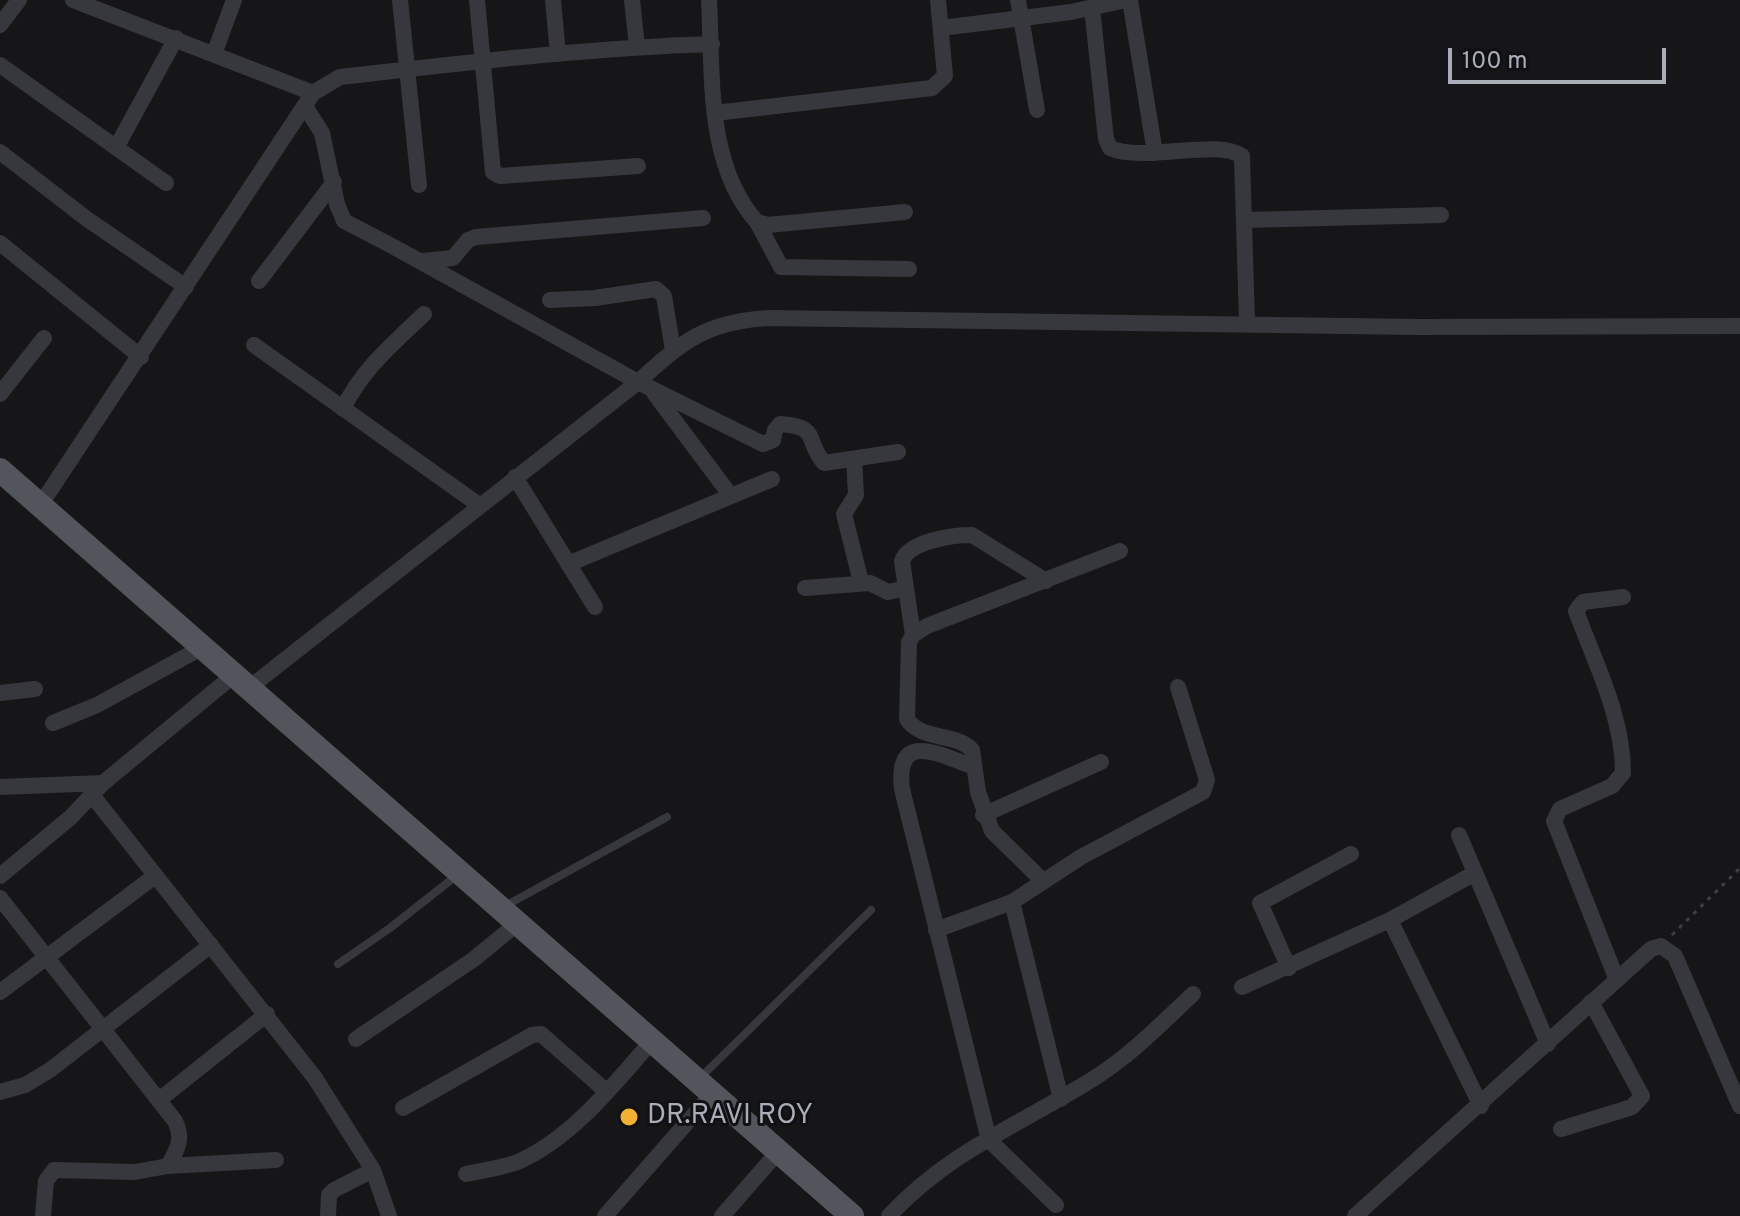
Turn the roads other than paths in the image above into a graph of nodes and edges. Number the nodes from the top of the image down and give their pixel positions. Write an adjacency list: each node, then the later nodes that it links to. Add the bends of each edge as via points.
1 (19, 0): 14 (street)
2 (73, 0): 16 (street)
3 (234, 0): 19 (street)
4 (400, 0): 23 (street)
5 (477, 0): 21 (street)
6 (553, 0): 20 (street)
7 (632, 0): 18 (street)
8 (709, 0): 17 (street)
9 (938, 0): 15 (street)
10 (1018, 0): 13 (street)
11 (1128, 0): 12 (street); 29 (street)
12 (1092, 8): 13 (street); 29 (street, via 1106,139 1117,151)
13 (1021, 18): 15 (street); 25 (street)
14 (0, 25)
15 (941, 28): 26 (street, via 945,76 932,88)
16 (176, 38): 19 (street); 27 (street)
17 (712, 44): 18 (street); 26 (street)
18 (637, 46): 20 (street)
19 (214, 54): 24 (street)
20 (558, 54): 21 (street)
21 (482, 61): 23 (street); 30 (street, via 493,172 500,176)
22 (0, 65): 27 (street)
23 (407, 69): 24 (street, via 340,77); 33 (street)
24 (309, 100): 31 (street); 43 (street)
25 (1037, 110)
26 (715, 113): 38 (street, via 722,157)
27 (116, 148): 32 (street)
28 (0, 152): 43 (street)
29 (1155, 153): 37 (street, via 1230,150 1242,156)
30 (638, 166)
31 (334, 182): 40 (street, via 344,221); 42 (street)
32 (166, 183)
33 (419, 185)
34 (905, 212): 38 (street)
35 (1441, 215): 37 (street)
36 (703, 218): 40 (street, via 476,237 453,258)
37 (1246, 220): 46 (street)
38 (757, 222): 41 (street, via 781,267)
39 (0, 243): 51 (street)
40 (421, 262): 52 (street)
41 (909, 269)
42 (259, 281)
43 (186, 287): 51 (street)
44 (550, 300): 50 (street, via 656,289 664,296)
45 (424, 314): 54 (street, via 358,380)
46 (1247, 323): 47 (street); 50 (street, via 768,318 712,326)
47 (1740, 326)
48 (44, 338): 53 (street)
49 (254, 345): 54 (street)
50 (673, 350): 52 (street)
51 (141, 357): 61 (street)
52 (644, 385): 56 (street, via 763,444 773,440 780,424 800,426 813,438 824,463); 58 (street); 60 (street)
53 (0, 394)
54 (343, 409): 62 (street)
55 (898, 452): 56 (street)
56 (854, 459): 66 (street, via 856,495 844,514)
57 (0, 471): 61 (main road)
58 (515, 477): 62 (street); 64 (street)
59 (772, 479): 60 (street)
60 (731, 496): 64 (street)
61 (41, 504): 72 (main road)
62 (479, 505): 73 (street)
63 (1120, 551): 65 (street)
64 (568, 564): 70 (street)
65 (1046, 581): 68 (street, via 990,543 958,535 905,554); 71 (street)
66 (861, 582): 67 (street); 68 (street, via 888,592)
67 (805, 588)
68 (906, 588): 71 (street)
69 (1623, 597): 101 (street, via 1583,602 1576,611 1614,712 1623,773 1612,786 1560,809 1554,821)
70 (595, 607)
71 (913, 635): 79 (street, via 907,719 918,730 967,745)
72 (203, 647): 73 (main road); 77 (street)
73 (242, 681): 81 (street); 86 (main road)
74 (1178, 687): 90 (street, via 1208,787)
75 (35, 689): 76 (street)
76 (0, 693)
77 (53, 723)
78 (1101, 762): 82 (street)
79 (974, 767): 82 (street); 96 (street, via 925,750 912,751 899,770)
80 (0, 787): 81 (street)
81 (98, 789): 88 (street); 89 (street)
82 (983, 815): 90 (street, via 1006,848)
83 (667, 817): 94 (lane)
84 (1459, 835): 87 (street)
85 (1351, 854): 100 (street, via 1260,903)
86 (460, 873): 94 (main road); 99 (lane)
87 (1475, 873): 95 (street); 110 (street)
88 (0, 876)
89 (155, 876): 97 (street); 98 (street)
90 (1043, 881): 92 (street)
91 (0, 898): 98 (street)
92 (1012, 902): 96 (street); 114 (street)
93 (871, 910): 111 (lane)
94 (509, 916): 108 (street, via 474,959); 109 (main road)
95 (1390, 920): 100 (street); 116 (street)
96 (936, 930): 120 (street)
97 (211, 945): 106 (street); 107 (street)
98 (47, 958): 103 (street); 107 (street)
99 (338, 964)
100 (1289, 968): 102 (street)
101 (1617, 980): 105 (street); 117 (street, via 1651,949 1661,946 1675,956)
102 (1242, 987)
103 (0, 992)
104 (1193, 994): 114 (street, via 1129,1054)
105 (1591, 1002): 110 (street); 119 (street, via 1642,1096 1632,1107)
106 (267, 1014): 115 (street); 124 (street)
107 (105, 1031): 113 (street, via 25,1085); 115 (street)
108 (356, 1039)
109 (652, 1041): 111 (main road); 112 (street)
110 (1548, 1044): 116 (street)
111 (705, 1087): 121 (main road); 131 (street)
112 (606, 1091): 118 (street, via 550,1038 532,1035); 125 (street, via 546,1147 517,1162)
113 (0, 1092)
114 (1061, 1099): 120 (street)
115 (159, 1100): 123 (street, via 180,1132)
116 (1481, 1106): 134 (street)
117 (1740, 1106)
118 (403, 1108)
119 (1561, 1129)
120 (989, 1140): 126 (street); 133 (street, via 937,1170)
121 (778, 1152): 127 (main road); 132 (street)
122 (276, 1160): 123 (street)
123 (168, 1166): 128 (street, via 135,1172 54,1170 46,1181)
124 (373, 1170): 129 (street, via 329,1195); 130 (street)
125 (466, 1174)
126 (1056, 1205)
127 (844, 1214)
128 (43, 1216)
129 (328, 1216)
130 (389, 1216)
131 (605, 1216)
132 (722, 1216)
133 (889, 1216)
134 (1355, 1216)

